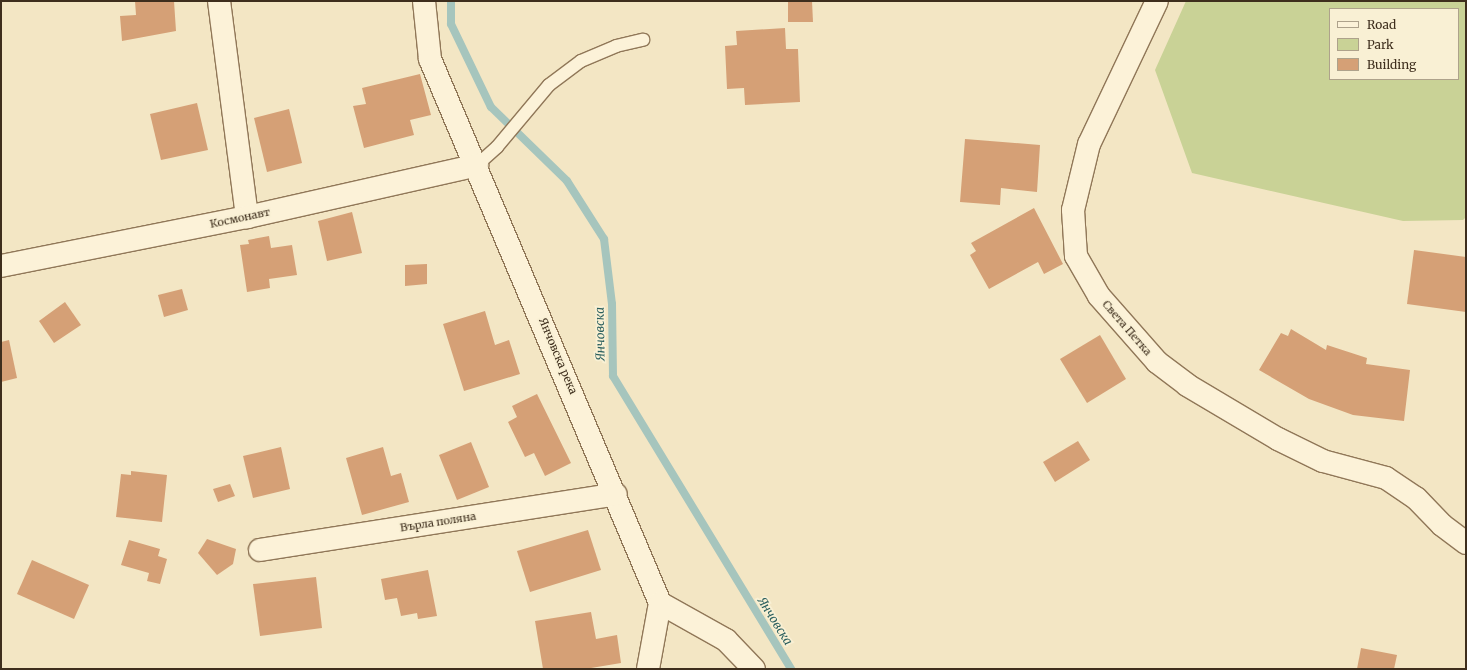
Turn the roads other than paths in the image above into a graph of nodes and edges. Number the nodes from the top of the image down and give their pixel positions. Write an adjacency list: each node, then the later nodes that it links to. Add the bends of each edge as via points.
1 (219, 1): 6 (street)
2 (424, 1): 5 (street, Янчовска река, via 430,59)
3 (1156, 1): 9 (street, Света Петка, via 1089,144 1073,210 1076,256 1099,296 1157,362 1187,385 1278,439 1323,461 1386,478 1416,498 1442,525)
4 (643, 40): 5 (lane, via 616,46 581,61 549,85 503,140)
5 (477, 165): 6 (street, Космонавт); 8 (street, Янчовска река)
6 (247, 217): 7 (street, Космонавт)
7 (1, 266)
8 (616, 494): 10 (street, Върла поляна); 11 (street, Янчовска река)
9 (1466, 543)
10 (260, 550)
11 (660, 603): 12 (street); 13 (street, via 726,640)
12 (648, 669)
13 (754, 669)

